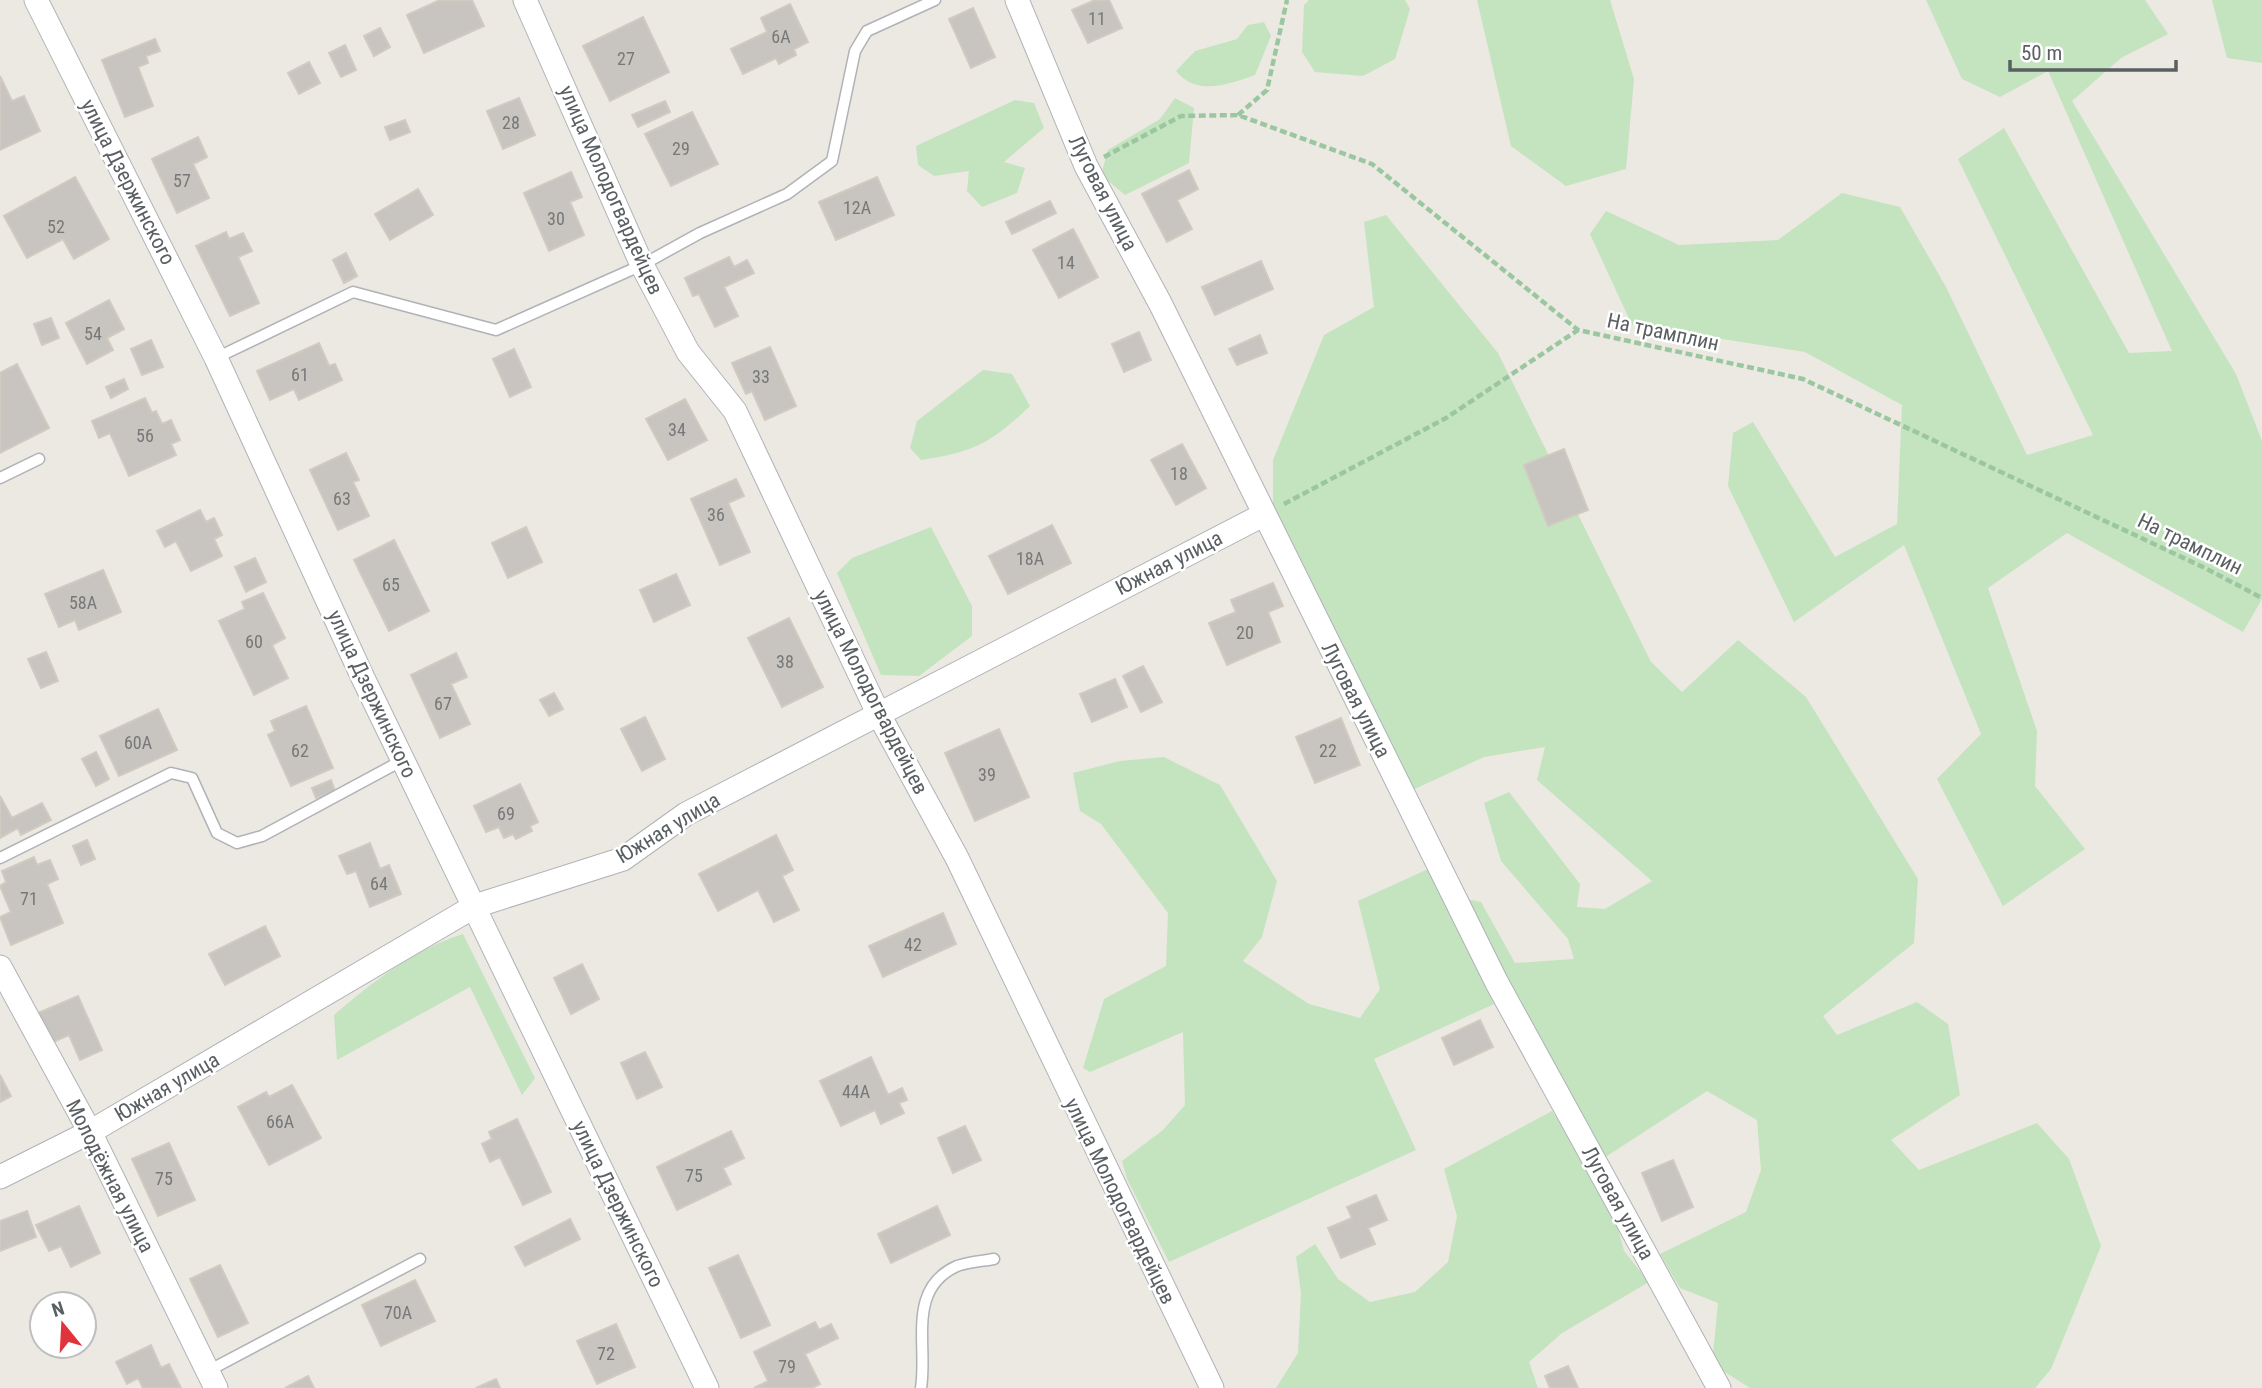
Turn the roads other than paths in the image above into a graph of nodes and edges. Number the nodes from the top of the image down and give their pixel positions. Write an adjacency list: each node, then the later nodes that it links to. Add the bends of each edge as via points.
1 (36, 0): 6 (street, улица Дзержинского)
2 (525, 0): 5 (street, улица Молодогвардейцев)
3 (935, 0): 5 (lane, via 867,31 855,51 832,161 787,194)
4 (1017, 0): 9 (street, Луговая улица, via 1086,166 1160,303)
5 (642, 265): 6 (lane, via 496,330 353,292); 10 (street, улица Молодогвардейцев, via 688,352 735,411)
6 (216, 358): 11 (street, улица Дзержинского)
7 (39, 459): 8 (lane)
8 (0, 478)
9 (1263, 515): 10 (street, Южная улица); 23 (street, Луговая улица, via 1497,983)
10 (878, 713): 13 (street, Южная улица, via 685,814 623,859); 22 (street, улица Молодогвардейцев, via 957,858)
11 (403, 760): 12 (lane, via 262,836 237,843 217,833 192,778 171,773); 13 (street, улица Дзержинского)
12 (0, 858)
13 (475, 906): 15 (street, Южная улица); 20 (street, улица Дзержинского)
14 (1, 970): 15 (street, Молодёжная улица)
15 (89, 1132): 16 (street, Южная улица); 19 (street, Молодёжная улица)
16 (0, 1177)
17 (420, 1259): 19 (lane)
18 (994, 1259): 21 (lane, via 957,1266 933,1283 922,1304)
19 (212, 1379)
20 (706, 1388)
21 (921, 1388)
22 (1212, 1388)
23 (1719, 1388)

